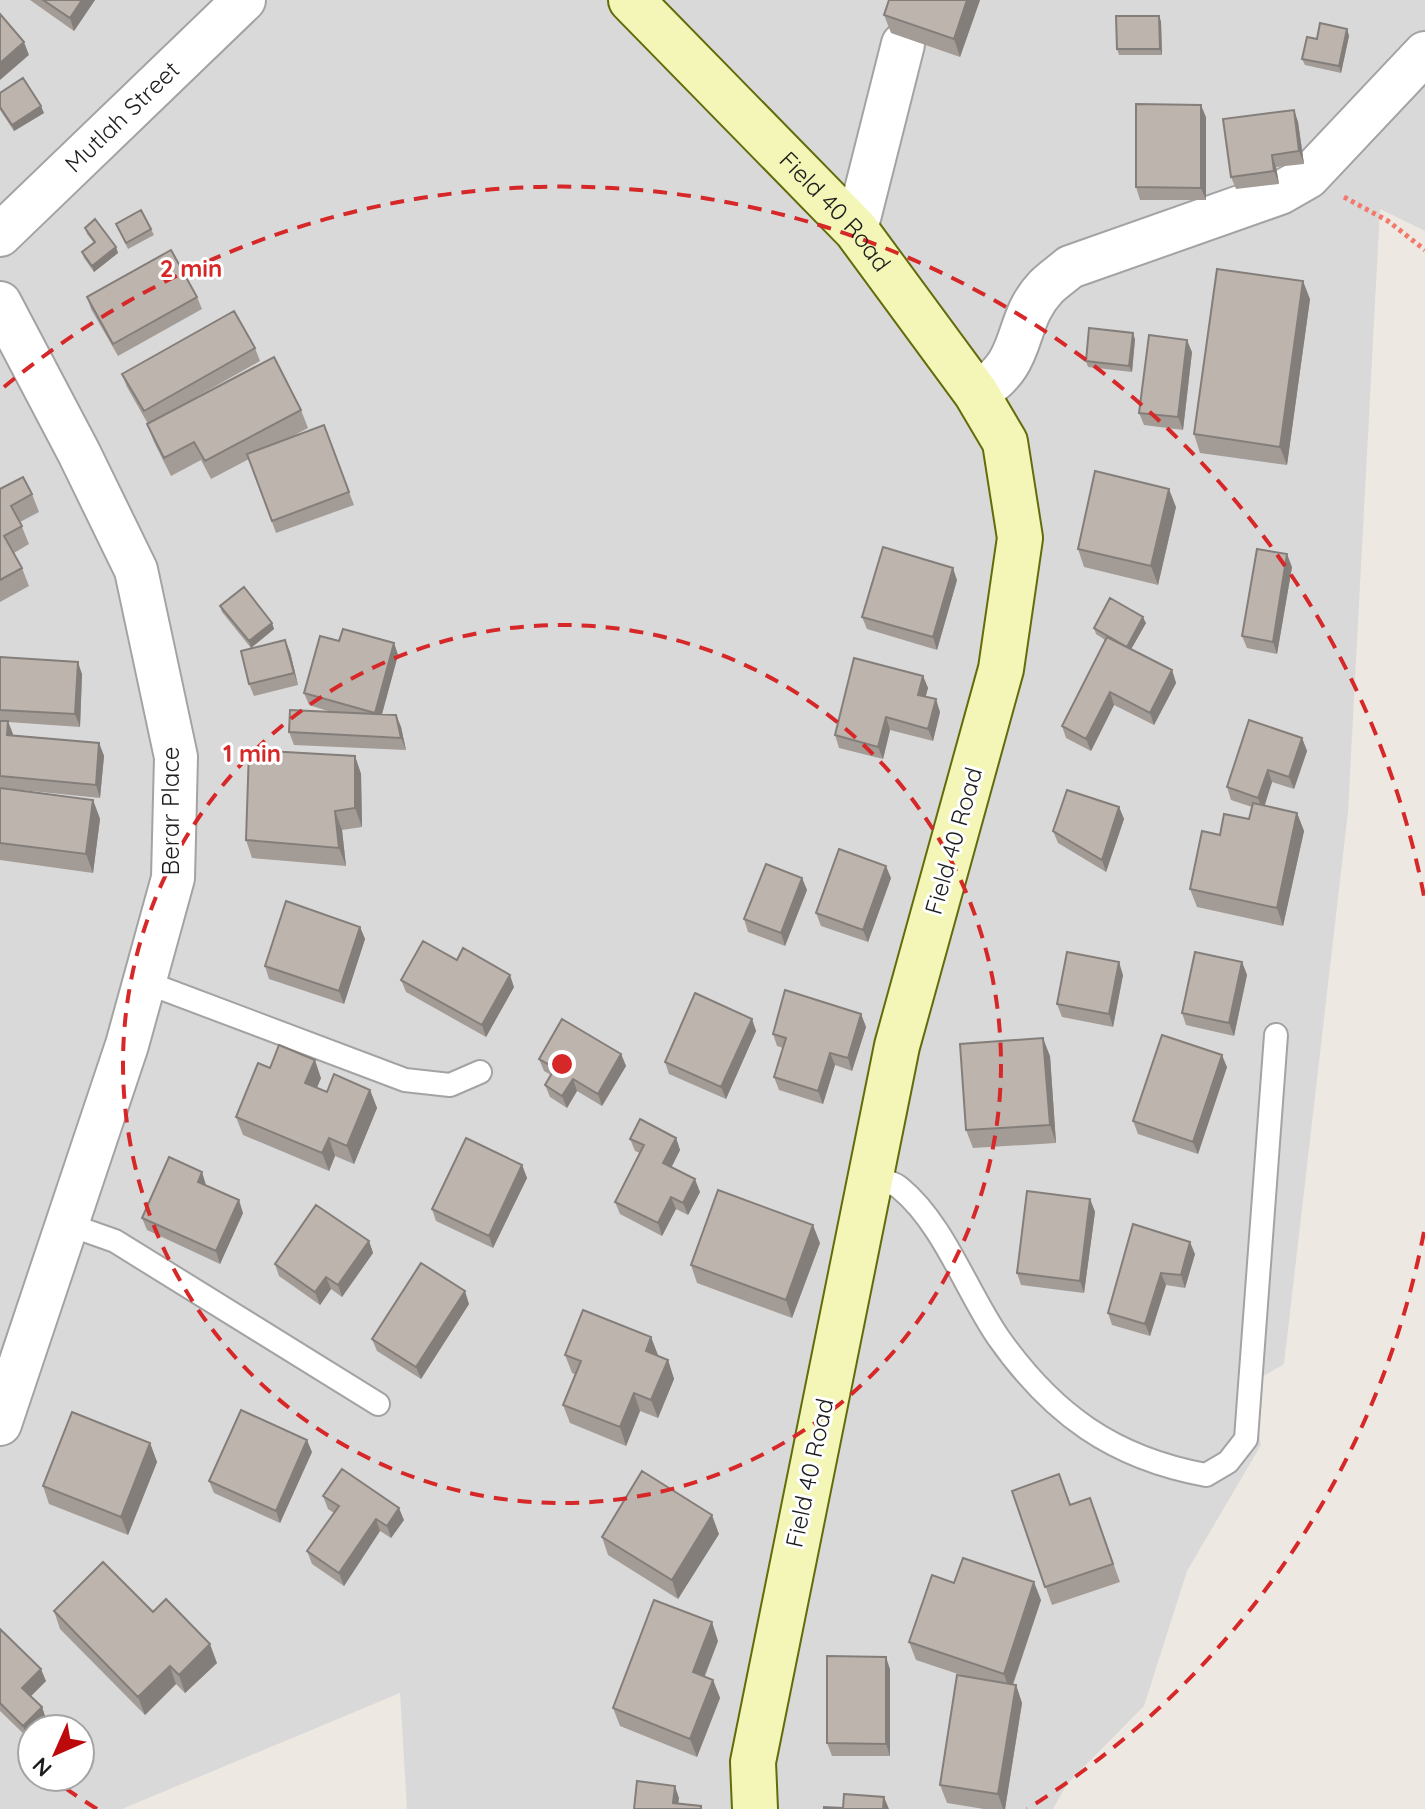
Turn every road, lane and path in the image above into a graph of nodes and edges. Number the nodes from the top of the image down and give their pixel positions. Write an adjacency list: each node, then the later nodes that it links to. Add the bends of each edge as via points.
1 (244, 0): 7 (street, Mutlah Street)
2 (631, 0): 6 (street, Field 40 Road)
3 (903, 44): 6 (street)
4 (1425, 53): 5 (street)
5 (1308, 177): 8 (path, via 1388,221); 10 (street, via 1280,193 1070,267 1044,288 1012,361 998,380)
6 (856, 230): 10 (street, Field 40 Road)
7 (0, 235)
8 (1425, 250)
9 (0, 303): 11 (street, Berar Place, via 136,570 176,757 173,878)
10 (976, 393): 14 (street, Field 40 Road, via 1005,442 1020,538 1001,669 897,1046)
11 (145, 982): 13 (lane, via 405,1080 450,1085); 15 (street, Berar Place)
12 (1276, 1035): 14 (lane, via 1246,1439 1228,1462 1206,1475 1160,1466 1084,1429 1046,1398 998,1336 925,1215 899,1187)
13 (480, 1072)
14 (872, 1178): 18 (street, Field 40 Road, via 753,1762)
15 (67, 1224): 16 (lane, via 115,1241); 17 (street, Berar Place)
16 (378, 1404)
17 (0, 1424)
18 (755, 1809)

